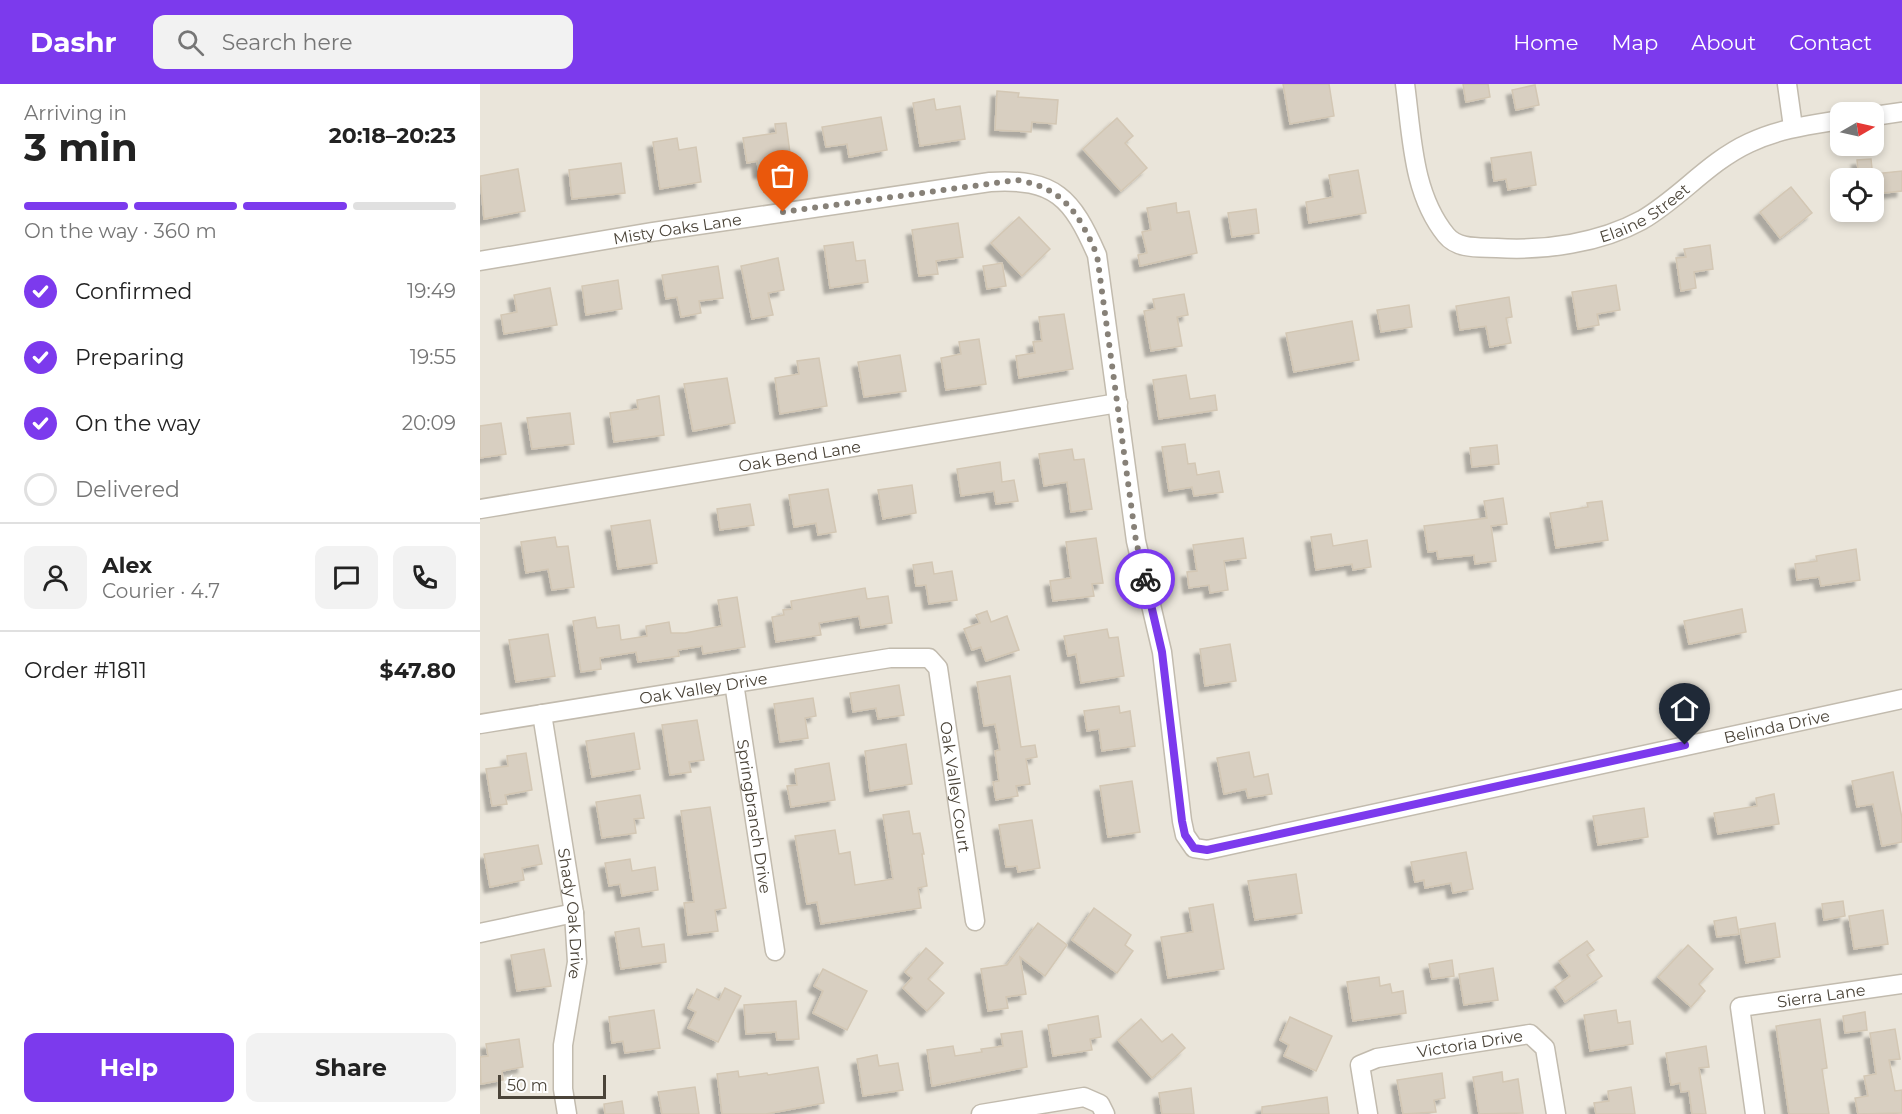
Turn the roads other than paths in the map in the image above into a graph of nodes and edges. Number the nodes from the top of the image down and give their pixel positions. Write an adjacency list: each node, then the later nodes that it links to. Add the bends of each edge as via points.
1 (1405, 84): 6 (street, Elaine Street, via 1419,181 1427,206 1447,236 1468,247 1535,249 1598,237 1643,219 1725,154)
2 (1787, 84): 6 (street)
3 (1902, 112): 4 (street)
4 (1884, 115)
5 (1830, 121): 6 (street, Elaine Street)
6 (1793, 127)
7 (480, 261): 8 (street, Misty Oaks Lane, via 870,198 990,182 1036,183 1054,191 1082,221 1097,255)
8 (1118, 403): 9 (street, Oak Bend Lane); 15 (street, Misty Oaks Lane, via 1136,541 1162,652 1182,821)
9 (480, 509)
10 (929, 658): 11 (street, Oak Valley Drive, via 890,658); 17 (street, Oak Valley Court, via 938,668)
11 (734, 683): 13 (street, Oak Valley Drive); 19 (street, Springbranch Drive)
12 (1902, 699): 15 (street, Belinda Drive, via 1207,850)
13 (542, 714): 14 (street, Oak Valley Drive); 16 (street, Shady Oak Drive)
14 (480, 724)
15 (1194, 848)
16 (574, 913): 18 (street); 22 (street, Shady Oak Drive, via 577,962 563,1045)
17 (975, 921)
18 (480, 933)
19 (775, 951)
20 (1902, 984): 26 (street, Sierra Lane, via 1740,1007)
21 (1101, 1108): 23 (street, via 1084,1097)
22 (567, 1114)
23 (981, 1114)
24 (1368, 1114): 25 (street, Victoria Drive, via 1360,1065 1530,1034 1545,1048)
25 (1556, 1114)
26 (1755, 1114)

